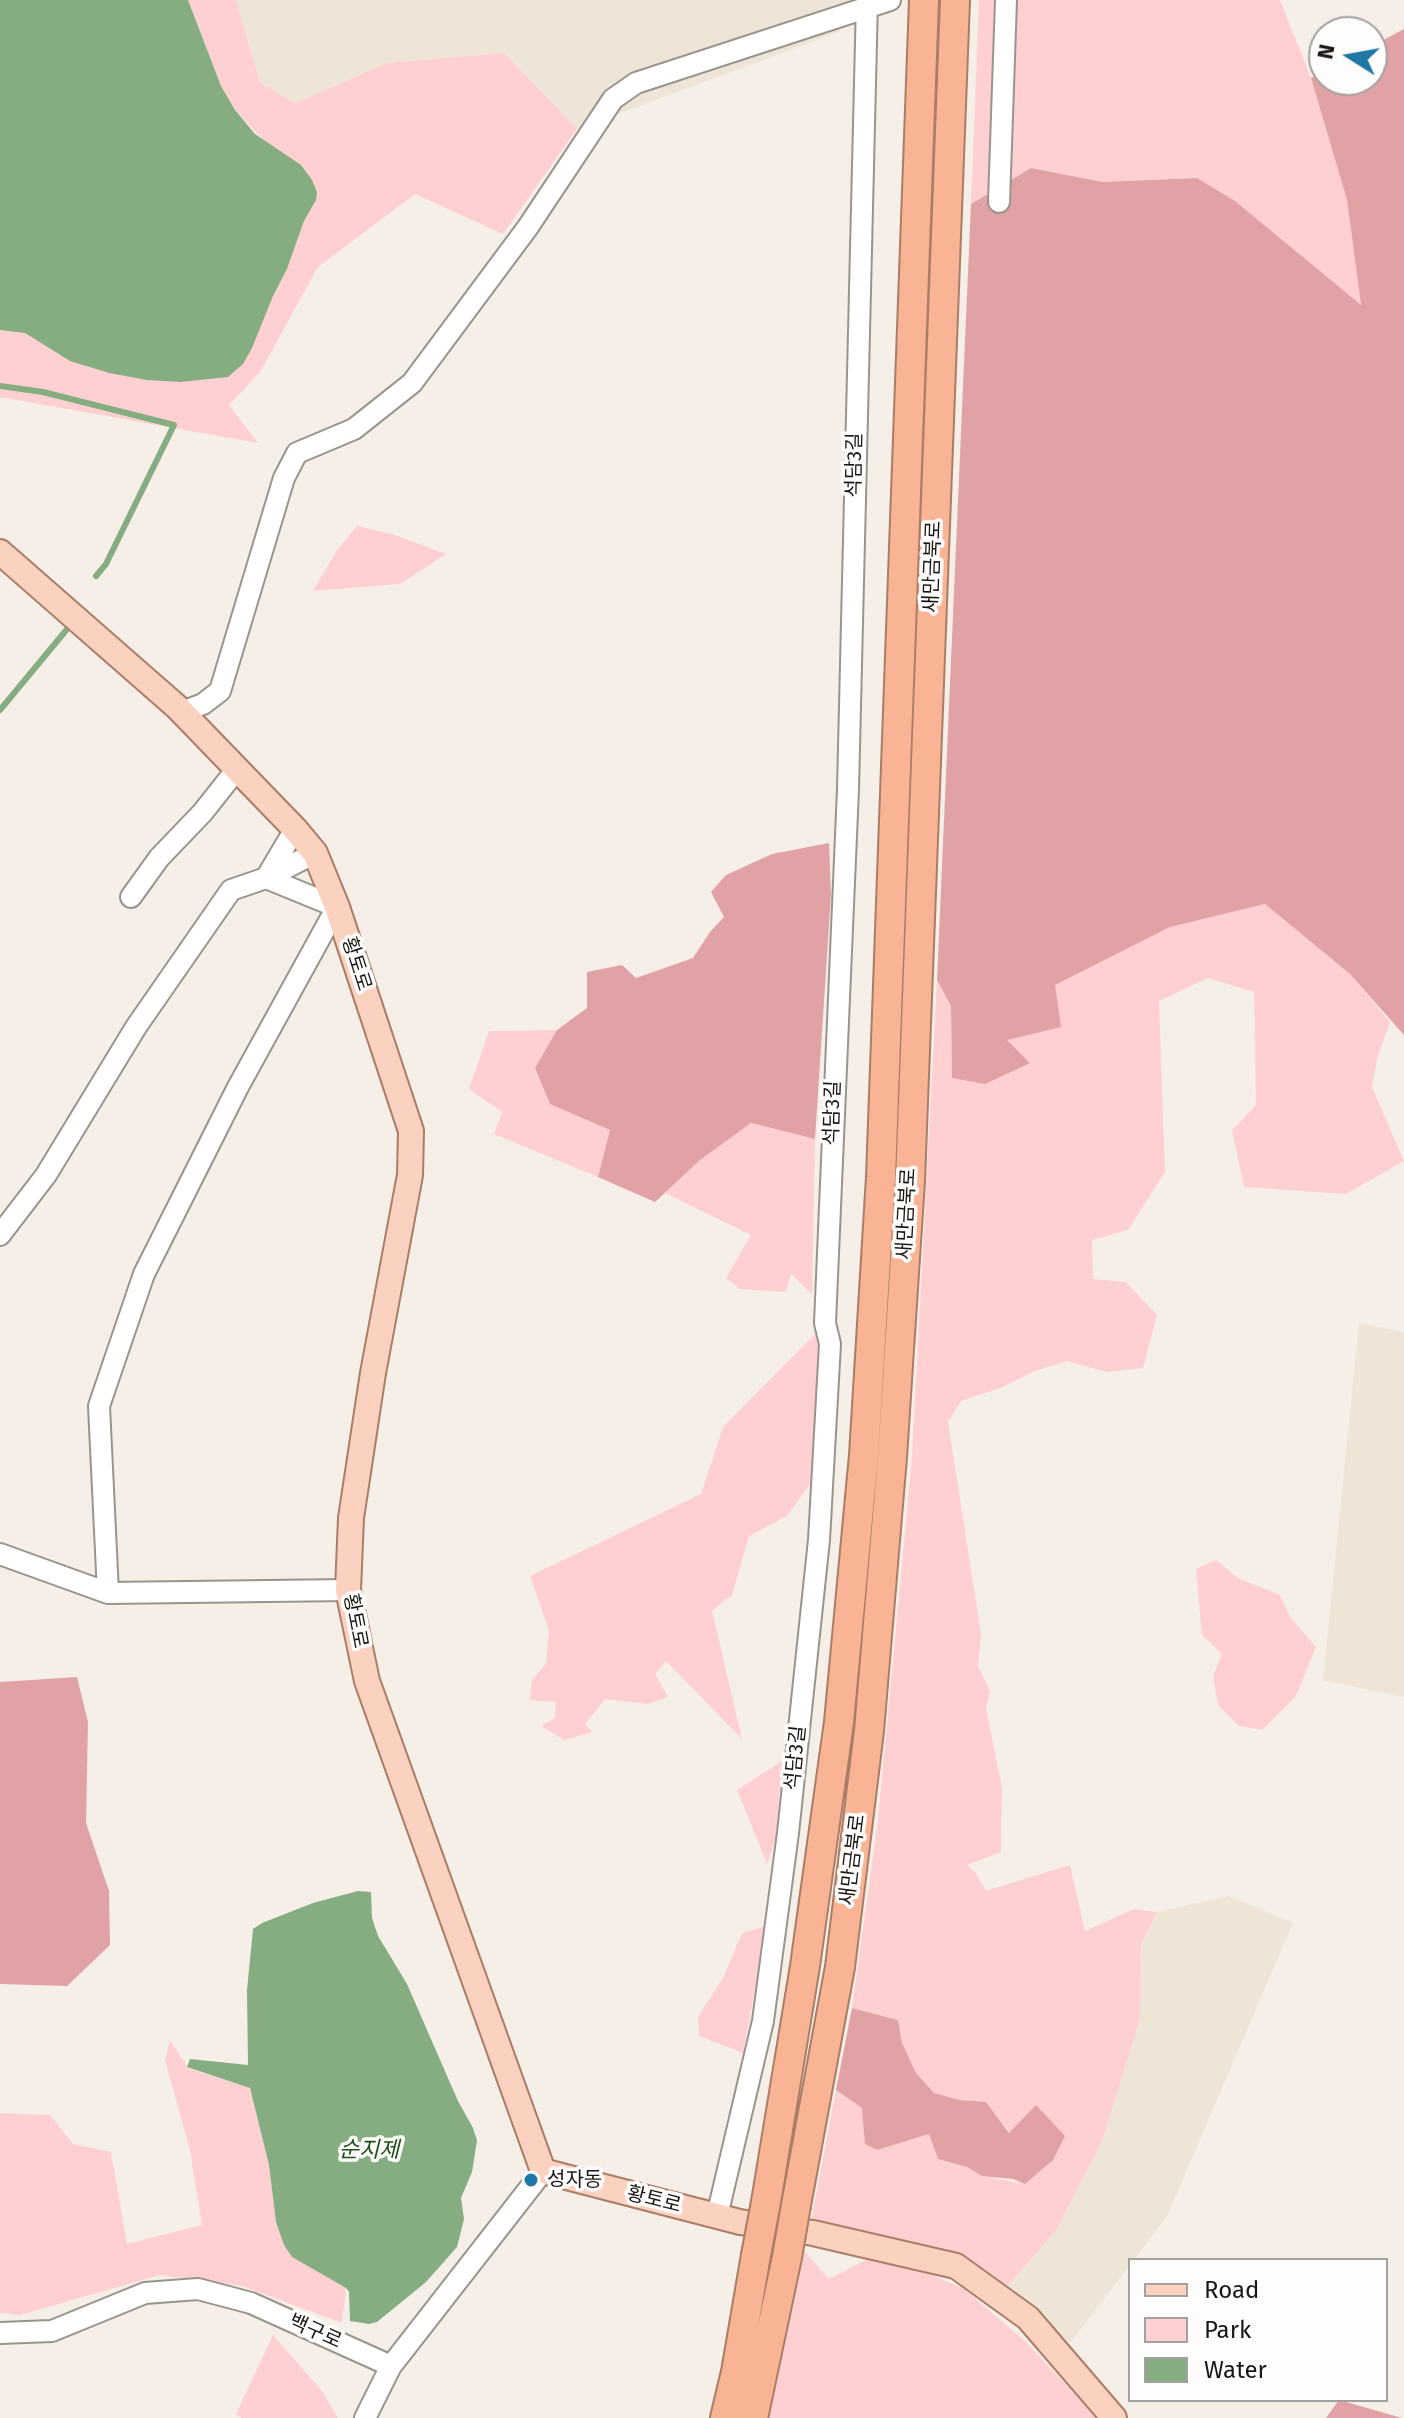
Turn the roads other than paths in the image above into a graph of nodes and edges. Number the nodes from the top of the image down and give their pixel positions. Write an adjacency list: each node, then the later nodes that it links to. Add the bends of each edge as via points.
1 (890, 0): 3 (street)
2 (1006, 0): 6 (street)
3 (867, 4): 8 (street, via 636,83 613,99 528,227 412,383 354,429 297,453 284,478 220,691); 20 (street, 석담3길, via 848,789 819,1540 763,2021)
4 (954, 10): 25 (highway, 새만금북로, bridge, via 910,1181 889,1502 869,1731 840,1967)
5 (924, 11): 24 (highway, 새만금북로, bridge, via 881,1177 864,1455 839,1722 805,1966)
6 (999, 202)
7 (0, 552): 8 (main road, 황토로)
8 (182, 712): 9 (main road, 황토로)
9 (237, 769): 10 (main road, 황토로); 13 (street)
10 (295, 829): 11 (main road, 황토로); 12 (street)
11 (315, 853): 12 (street); 14 (main road, 황토로)
12 (266, 878): 14 (street); 15 (street, via 231,890 136,1027 46,1175)
13 (131, 897)
14 (337, 907): 17 (main road, 황토로, via 411,1131 410,1175 351,1518); 18 (street, via 144,1274 99,1406)
15 (0, 1235)
16 (0, 1554): 18 (street)
17 (348, 1590): 18 (street); 19 (main road, 황토로, via 367,1681)
18 (108, 1593)
19 (543, 2171): 20 (main road, 황토로); 22 (street)
20 (717, 2216): 26 (main road, 황토로, via 956,2266 1028,2318)
21 (0, 2333): 22 (street, 백구로, via 52,2331 145,2293 198,2289 251,2303)
22 (391, 2366): 23 (street)
23 (365, 2418)
24 (725, 2418)
25 (753, 2418)
26 (1114, 2418)

